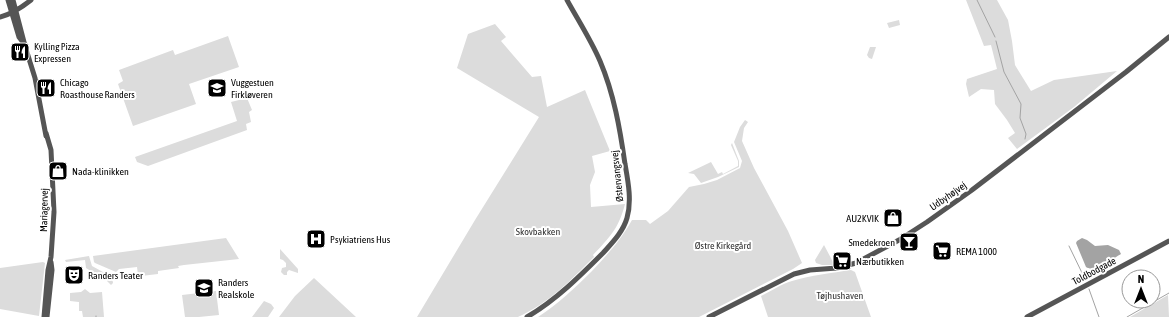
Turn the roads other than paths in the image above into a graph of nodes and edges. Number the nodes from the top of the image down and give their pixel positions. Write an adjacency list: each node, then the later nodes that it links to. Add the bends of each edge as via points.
1 (8, 0): 5 (street, Mariagervej)
2 (13, 0): 5 (street, Mariagervej)
3 (31, 0): 5 (street)
4 (567, 0): 12 (street, Østervangsvej, via 600,61 615,106 627,176 629,207 621,231 602,253 566,290)
5 (14, 12): 6 (street); 9 (street, Mariagervej, via 35,78 50,145 54,212)
6 (0, 17)
7 (1169, 37): 13 (street, Udbyhøjvej, via 972,190 899,240 856,263 794,274)
8 (1169, 241): 14 (street, Toldbodgade)
9 (51, 257): 10 (street, Mariagervej); 11 (street, Mariagervej)
10 (44, 317)
11 (47, 317)
12 (527, 317)
13 (709, 317)
14 (1027, 317)

